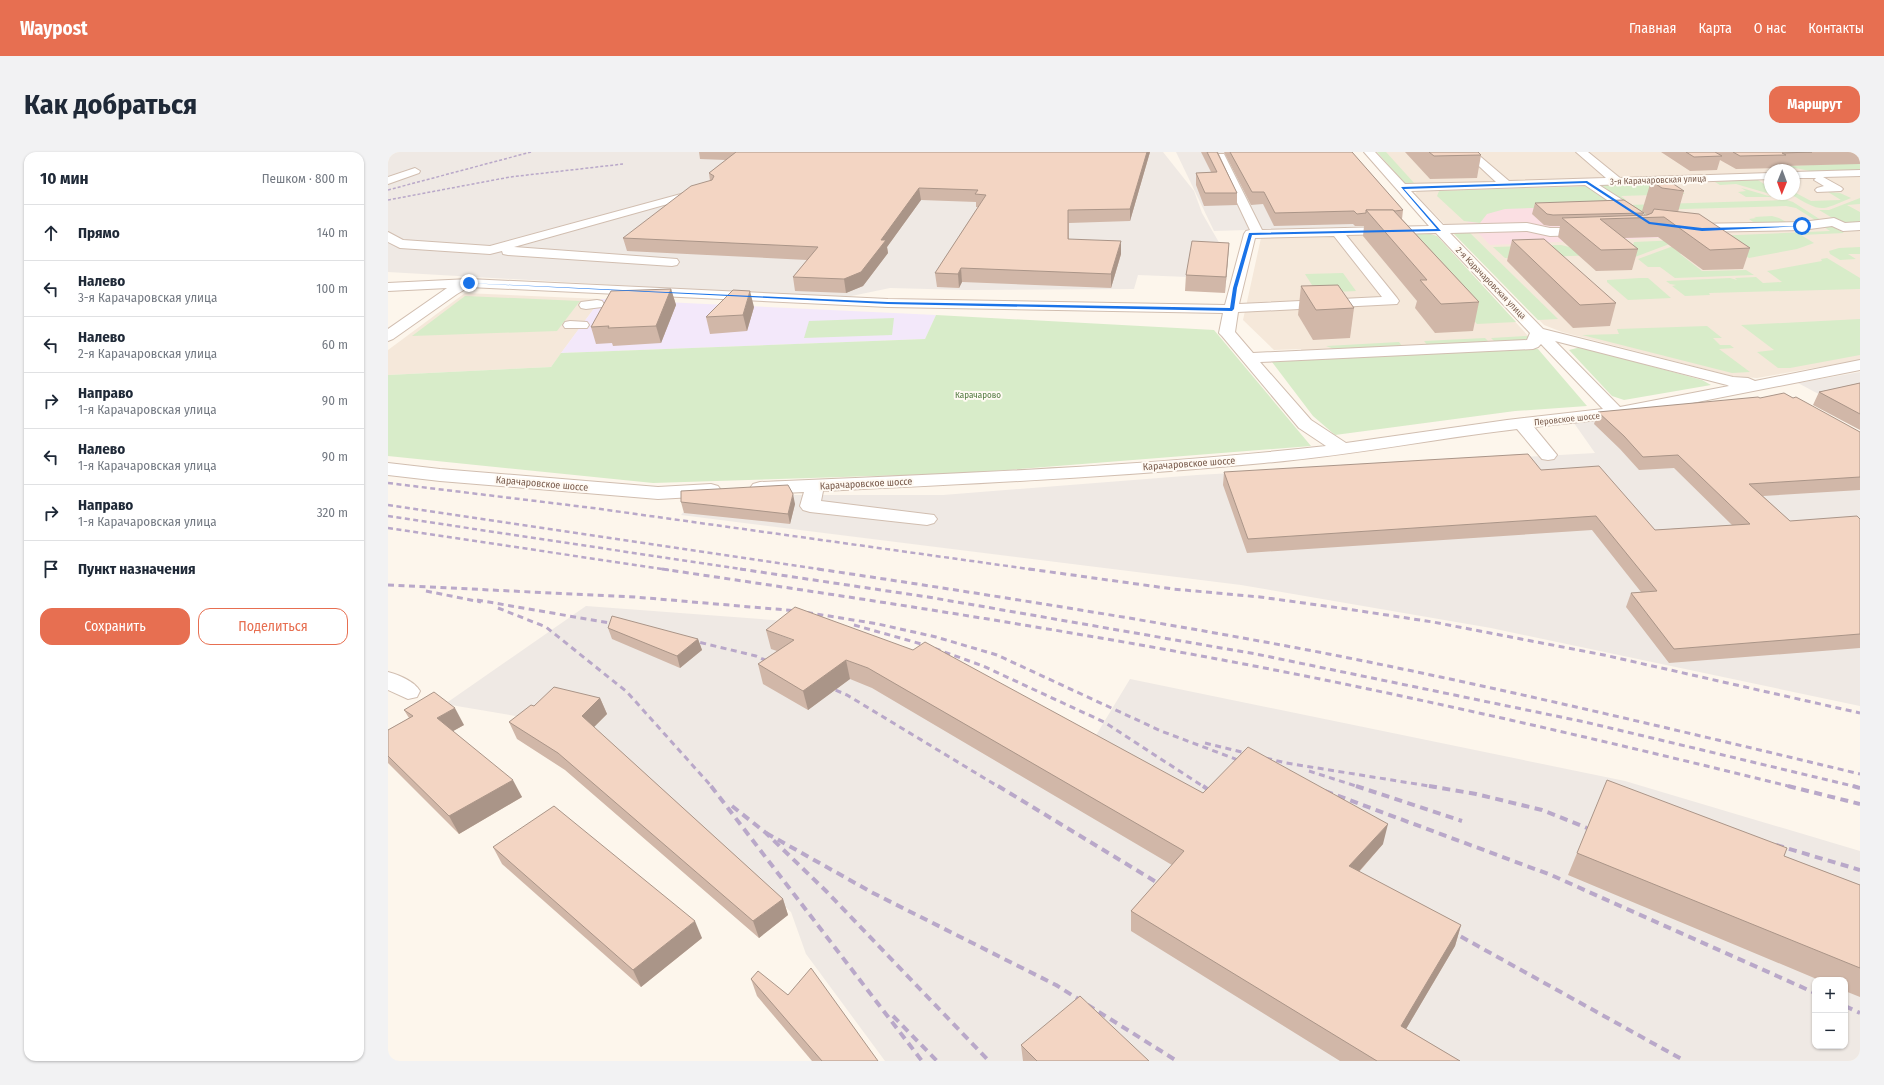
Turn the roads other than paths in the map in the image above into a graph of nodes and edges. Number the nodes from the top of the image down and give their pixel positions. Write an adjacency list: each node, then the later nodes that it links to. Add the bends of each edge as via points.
1 (1369, 152): 16 (street, 2-я Карачаровская улица)
2 (1469, 152): 15 (street)
3 (1581, 152): 13 (street)
4 (1220, 156): 25 (street)
5 (1718, 165): 11 (street)
6 (415, 171): 12 (street)
7 (1860, 173): 9 (street)
8 (1800, 175): 9 (street)
9 (1810, 175): 18 (street, via 1837,189)
10 (1764, 176): 11 (street, 3-я Карачаровская улица)
11 (1738, 177): 13 (street, 3-я Карачаровская улица)
12 (388, 181)
13 (1617, 181): 14 (street, 3-я Карачаровская улица)
14 (1587, 182): 15 (street, 3-я Карачаровская улица); 19 (street)
15 (1507, 185): 16 (street, 3-я Карачаровская улица)
16 (1402, 188): 22 (street, 2-я Карачаровская улица)
17 (710, 189): 27 (street)
18 (1821, 190)
19 (1649, 223)
20 (1860, 226): 21 (street, via 1843,227 1834,222 1802,226 1702,229)
21 (1681, 227)
22 (1440, 230): 23 (street, via 1527,227 1550,232); 24 (street); 33 (street, 2-я Карачаровская улица)
23 (1603, 230)
24 (1338, 233): 25 (street); 31 (street, via 1392,301)
25 (1258, 234): 31 (street, via 1250,234)
26 (388, 236): 27 (street, via 400,244)
27 (490, 250): 28 (street)
28 (672, 262)
29 (461, 281): 30 (street); 31 (street, via 716,300); 32 (street, via 452,290)
30 (388, 288)
31 (1232, 309): 34 (street, via 1227,333)
32 (392, 331)
33 (1538, 332): 34 (street, via 1533,344); 36 (street, via 1733,382); 38 (street, 2-я Карачаровская улица)
34 (1250, 358): 40 (street, via 1305,424)
35 (1860, 366): 36 (street, Перовское шоссе)
36 (1759, 384): 37 (street); 38 (street, Перовское шоссе)
37 (1780, 396)
38 (1616, 413): 39 (street, Перовское шоссе)
39 (1522, 424): 40 (street, Перовское шоссе); 41 (street)
40 (1343, 449): 43 (street, Карачаровское шоссе, via 1264,458 984,478)
41 (1548, 456)
42 (388, 469): 43 (street, Карачаровское шоссе, via 658,493)
43 (815, 486): 44 (street, via 810,506)
44 (927, 519)

